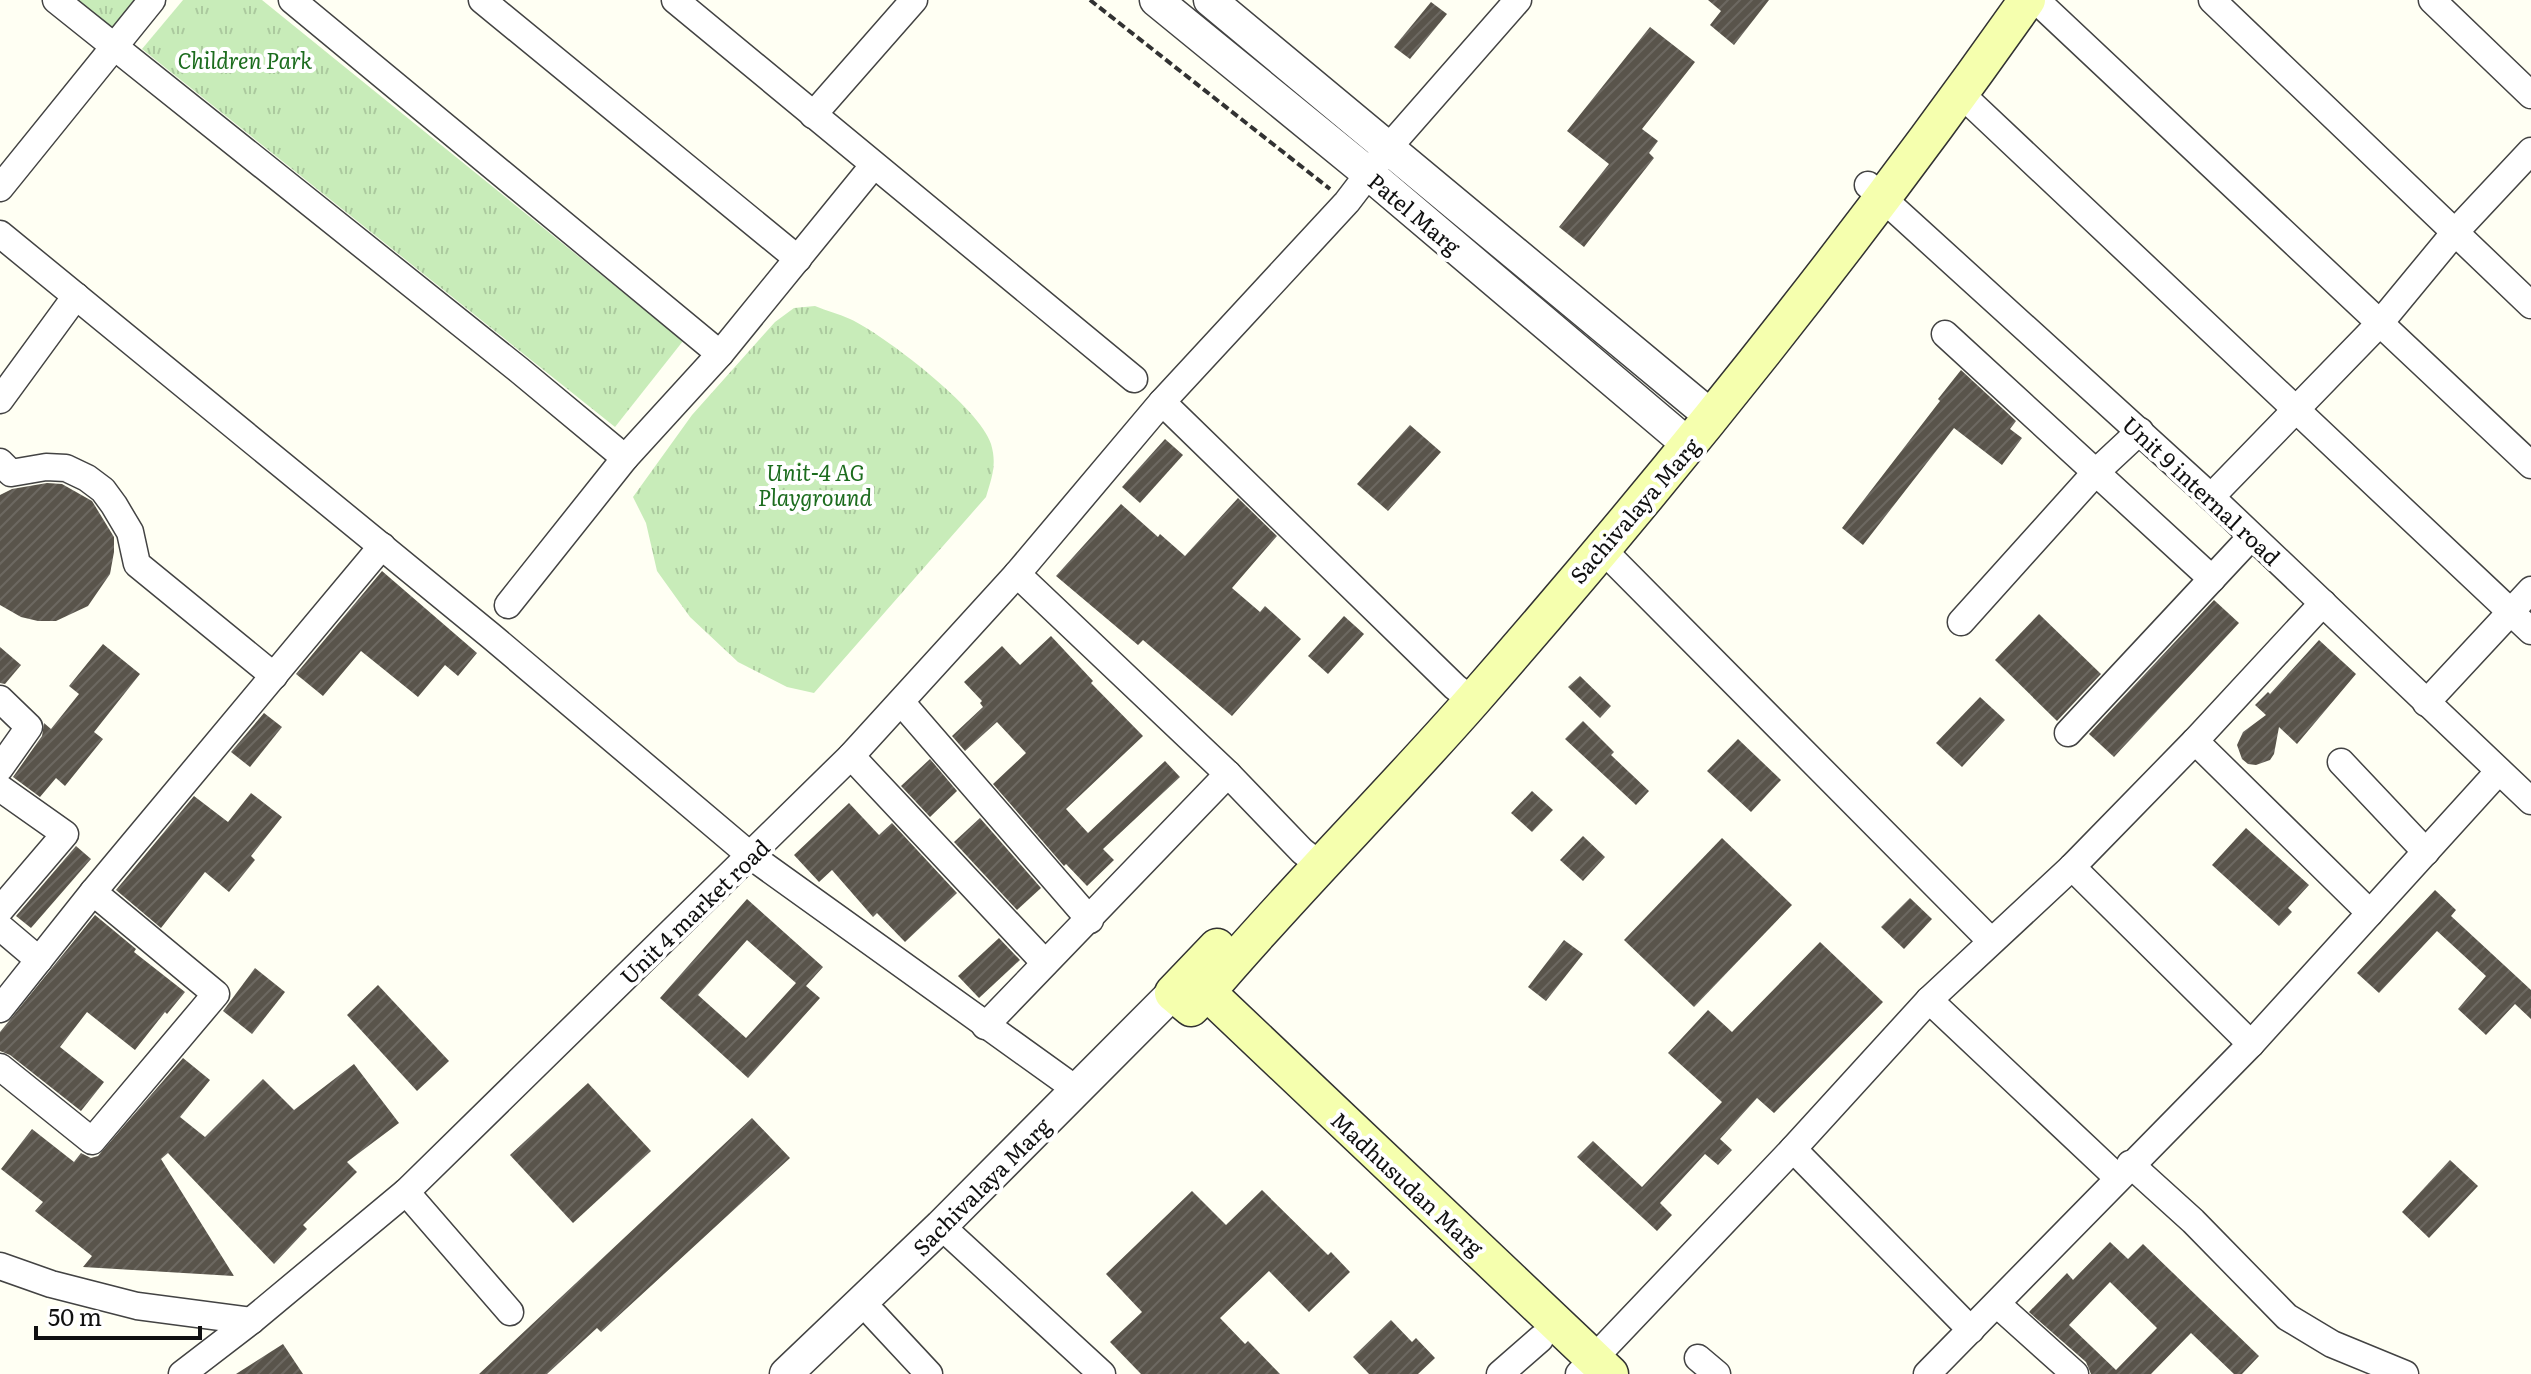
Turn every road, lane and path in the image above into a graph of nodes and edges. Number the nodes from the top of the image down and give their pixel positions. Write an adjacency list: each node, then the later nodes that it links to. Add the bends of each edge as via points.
1 (56, 0): 16 (street)
2 (152, 0): 16 (street)
3 (292, 0): 34 (street)
4 (482, 0): 29 (street)
5 (675, 0): 19 (street)
6 (914, 0): 19 (street)
7 (1090, 0): 26 (path)
8 (1156, 0): 23 (street, Patel Marg)
9 (1210, 0): 20 (street, Patel Marg)
10 (1518, 0): 20 (street, Unit 4 market road)
11 (2006, 0): 25 (main road, Sachivalaya Marg)
12 (2027, 0): 17 (main road, Sachivalaya Marg)
13 (2036, 0): 32 (street)
14 (2212, 0): 27 (street)
15 (2432, 0): 18 (street)
16 (115, 47): 24 (street); 42 (street)
17 (1961, 94): 25 (main road, Sachivalaya Marg); 39 (street)
18 (2531, 95)
19 (813, 115): 22 (street)
20 (1389, 147): 23 (street, Unit 4 market road); 38 (street, Patel Marg)
21 (2531, 151): 27 (street)
22 (873, 166): 29 (street); 35 (street)
23 (1369, 174): 26 (street, Unit 4 market road); 41 (street, Patel Marg)
24 (0, 188)
25 (1876, 192): 38 (main road, Sachivalaya Marg); 40 (street, Unit 9 internal road)
26 (1347, 202): 37 (street, Unit 4 market road)
27 (2456, 231): 31 (street); 32 (street)
28 (0, 234): 30 (street)
29 (798, 259): 34 (street)
30 (76, 296): 36 (street); 48 (street)
31 (2531, 305)
32 (2380, 323): 39 (street); 44 (street)
33 (1945, 334): 45 (street)
34 (720, 354): 42 (street)
35 (1134, 379)
36 (0, 400)
37 (1162, 402): 50 (street, Unit 4 market road); 59 (street)
38 (1703, 410): 41 (main road, Sachivalaya Marg)
39 (2296, 410): 46 (street); 55 (street)
40 (2140, 431): 45 (street); 46 (street, Unit 9 internal road)
41 (1680, 438): 49 (main road, Sachivalaya Marg); 59 (main road, Sachivalaya Marg)
42 (625, 458): 54 (street)
43 (0, 462): 58 (street, via 11,473 66,468 103,490 130,532 137,564)
44 (2531, 465)
45 (2096, 472): 51 (street); 56 (street)
46 (2211, 497): 47 (street, Unit 9 internal road)
47 (2251, 537): 51 (street); 53 (street, Unit 9 internal road)
48 (382, 546): 58 (street); 73 (street)
49 (1601, 548): 59 (main road, Sachivalaya Marg); 81 (street)
50 (1017, 574): 61 (street, Unit 4 market road); 69 (street)
51 (2212, 579): 63 (street)
52 (2531, 590): 55 (street)
53 (2323, 603): 62 (street, Unit 9 internal road); 64 (street)
54 (508, 605)
55 (2510, 612): 57 (street); 62 (street)
56 (1961, 622)
57 (2531, 631)
58 (274, 676): 76 (street)
59 (1464, 694): 74 (main road, Sachivalaya Marg)
60 (0, 699): 67 (street, via 29,727)
61 (901, 702): 65 (street, Unit 4 market road); 79 (street)
62 (2426, 703): 68 (street, Unit 9 internal road)
63 (2068, 733)
64 (2195, 741): 75 (street); 78 (street)
65 (851, 756): 73 (street, Unit 4 market road); 83 (street)
66 (2341, 762): 72 (street)
67 (0, 768)
68 (2499, 771): 71 (street, Unit 9 internal road); 72 (street)
69 (1228, 774): 74 (street); 79 (street)
70 (0, 788): 77 (street, via 65,834)
71 (2531, 801)
72 (2426, 852): 78 (street)
73 (751, 856): 87 (street); 93 (street, Unit 4 market road)
74 (1311, 859): 84 (main road, Sachivalaya Marg, via 1264,925)
75 (2072, 867): 81 (street); 88 (street)
76 (93, 892): 82 (street); 89 (street, via 216,994 92,1141)
77 (0, 910)
78 (2370, 913): 88 (street)
79 (1090, 920): 83 (street)
80 (0, 927): 82 (street)
81 (1991, 941): 85 (street)
82 (39, 960): 86 (street)
83 (1045, 963): 87 (street)
84 (1190, 993): 90 (street, Sachivalaya Marg); 94 (street, Sachivalaya Marg); 101 (main road, Madhusudan Marg); 102 (main road, Madhusudan Marg)
85 (1929, 1000): 91 (street); 92 (street)
86 (0, 1009)
87 (985, 1026): 90 (street)
88 (2251, 1044): 92 (street)
89 (0, 1067)
90 (1077, 1090): 94 (street, Sachivalaya Marg)
91 (1793, 1149): 100 (street); 102 (street)
92 (2124, 1171): 96 (street); 111 (street, via 2193,1221 2287,1317 2332,1344)
93 (406, 1192): 97 (street); 99 (street, Unit 4 market road)
94 (948, 1232): 98 (street, Sachivalaya Marg); 104 (street, Sachivalaya Marg); 107 (street)
95 (0, 1266): 99 (street, via 137,1306)
96 (1997, 1304): 100 (street); 110 (street)
97 (510, 1312)
98 (874, 1315): 105 (street, Sachivalaya Marg); 106 (street)
99 (251, 1321): 103 (street, Unit 4 market road)
100 (1971, 1330): 109 (street)
101 (1540, 1339): 102 (main road, Madhusudan Marg); 108 (street)
102 (1590, 1370)
103 (182, 1374)
104 (786, 1374)
105 (813, 1374)
106 (929, 1374)
107 (1102, 1374)
108 (1500, 1374)
109 (1927, 1374)
110 (2075, 1374)
111 (2405, 1374)

